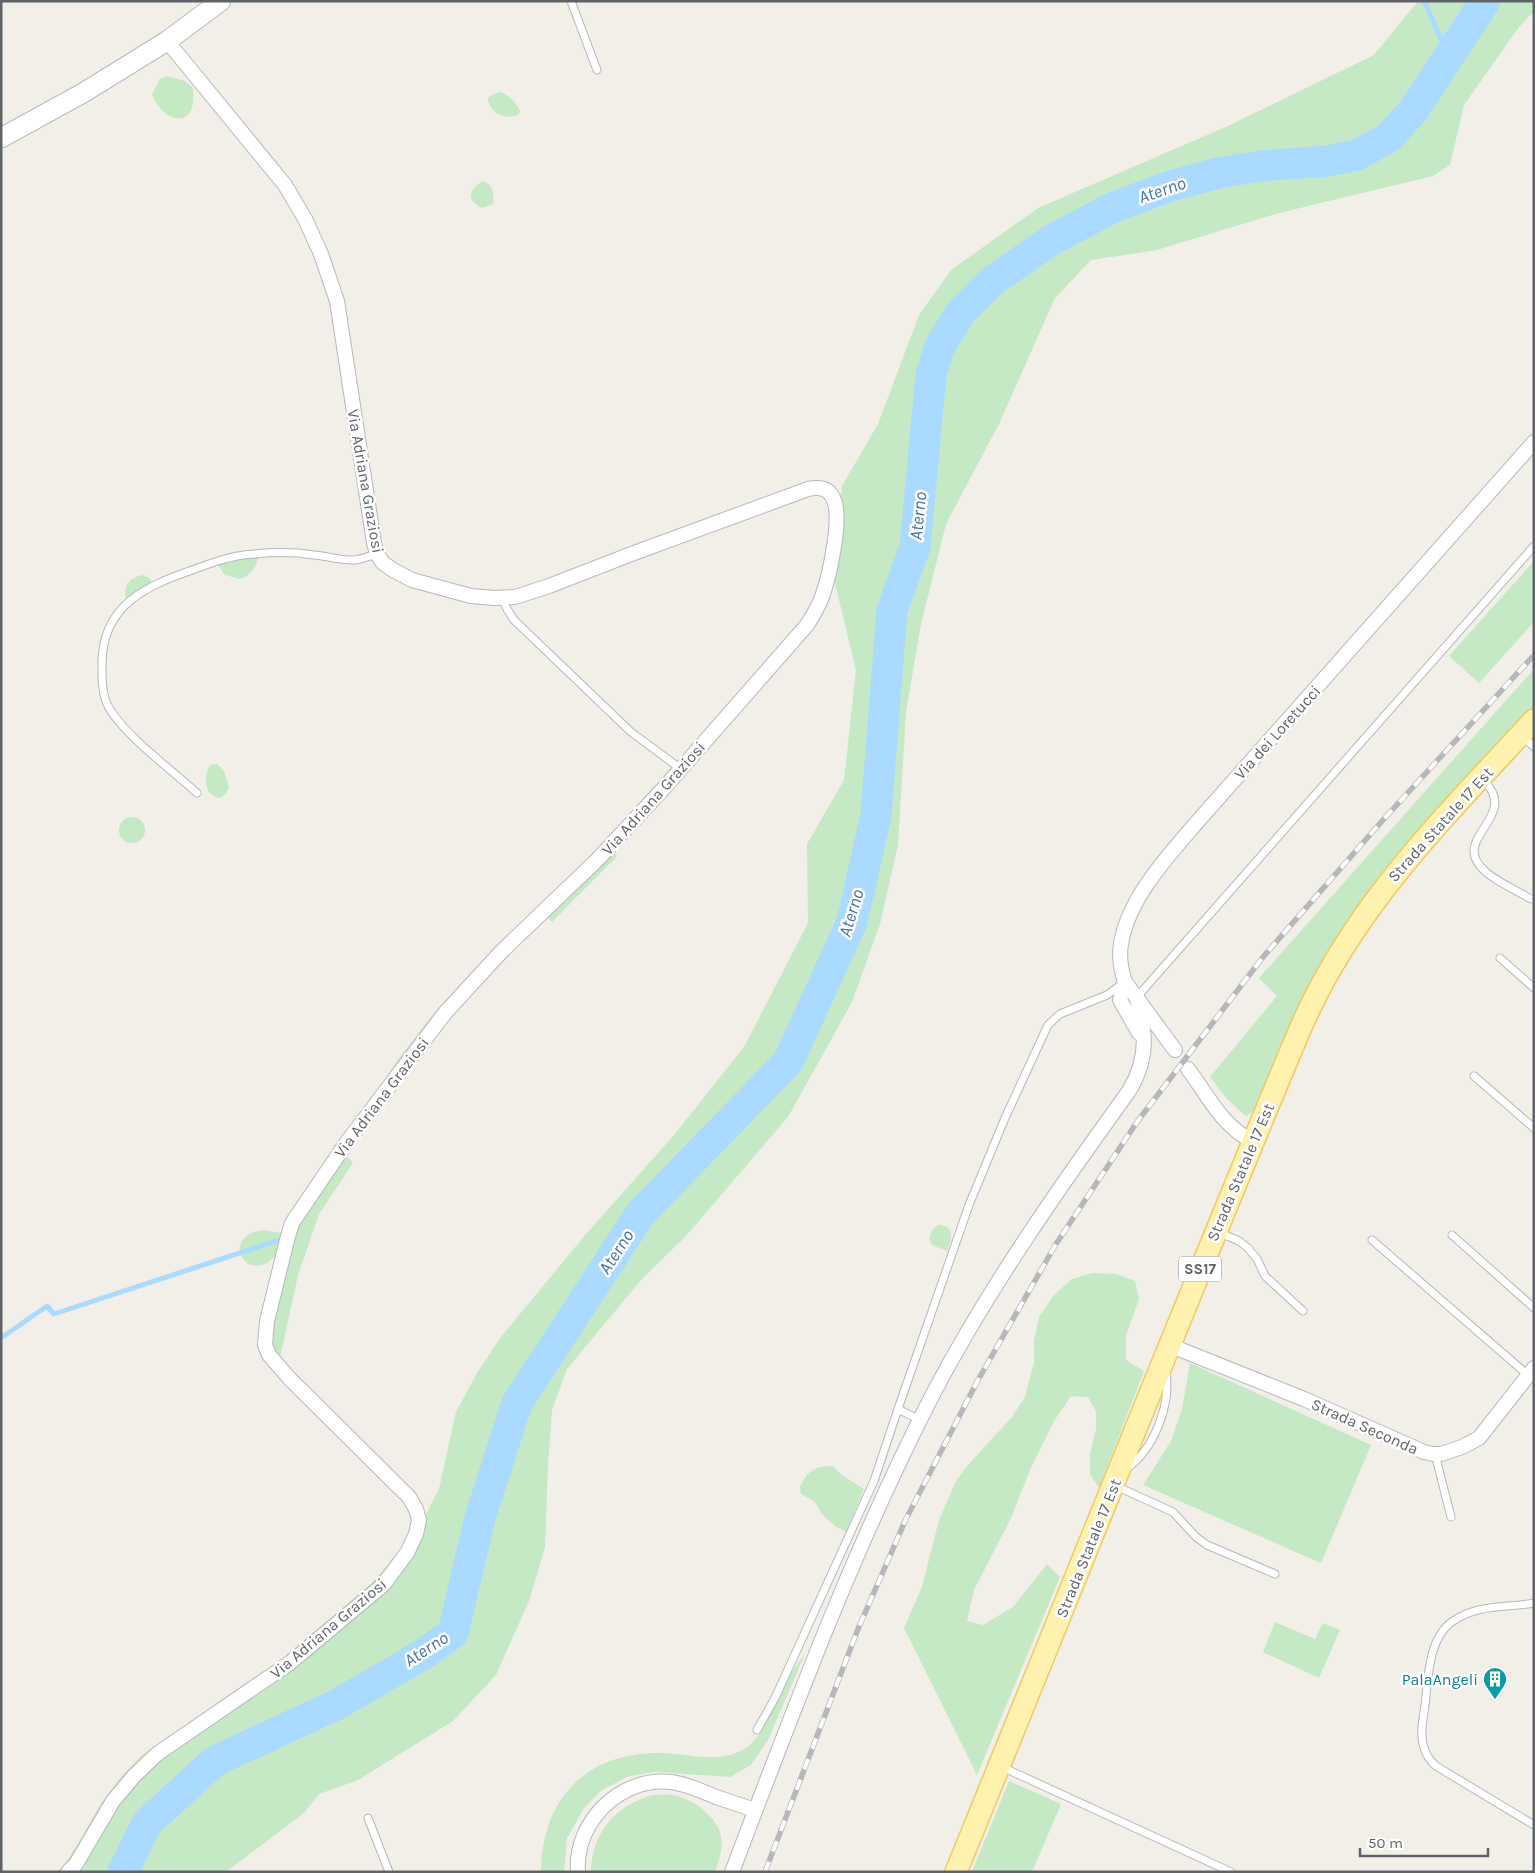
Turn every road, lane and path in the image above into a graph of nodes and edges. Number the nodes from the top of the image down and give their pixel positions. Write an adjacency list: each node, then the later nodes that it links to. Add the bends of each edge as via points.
1 (220, 1): 3 (main road)
2 (571, 1): 4 (lane)
3 (167, 41): 5 (main road, via 83,93); 8 (street, Via Adriana Graziosi, via 285,185 322,254 336,302)
4 (598, 70)
5 (1, 138)
6 (1534, 442): 16 (street, Via dei Loretucci, via 1164,862 1139,897 1125,927 1120,952)
7 (1534, 546): 18 (lane)
8 (377, 554): 9 (street, Via Adriana Graziosi, via 393,570 421,583 472,596); 13 (lane, via 354,560 297,553 238,556 150,586 130,599 118,612 106,633 102,650 106,701 125,728)
9 (502, 598): 11 (lane, via 514,620 631,732); 11 (street, Via Adriana Graziosi, via 549,586 795,493 817,488 830,493 836,509 833,550 825,589 813,617)
10 (1529, 734): 12 (main road, Strada Statale 17 Est / SS17)
11 (681, 769): 44 (street, Via Adriana Graziosi, via 597,860 501,952 445,1013 347,1142 292,1222 265,1345 269,1355 290,1380 409,1497 419,1520 407,1553 383,1585 291,1662 157,1754 113,1801)
12 (1481, 778): 14 (lane, via 1493,791 1495,804 1476,844 1476,860 1488,873); 24 (main road, Strada Statale 17 Est / SS17, via 1386,884 1343,946 1304,1020)
13 (197, 793)
14 (1531, 899)
15 (1500, 958): 17 (lane)
16 (1124, 982): 18 (street); 19 (street, Via dei Loretucci, via 1120,1000 1136,1026); 32 (lane, via 1107,995 1060,1014 1048,1025 969,1205)
17 (1534, 988)
18 (1136, 997): 19 (street, via 1143,1026); 20 (street)
19 (1144, 1050): 33 (street, via 1139,1072 1129,1092 1010,1263 957,1350)
20 (1175, 1050)
21 (1188, 1069): 24 (street, via 1229,1124)
22 (1474, 1076): 23 (lane)
23 (1534, 1128)
24 (1253, 1141): 25 (main road, Strada Statale 17 Est / SS17)
25 (1216, 1231): 29 (lane, via 1248,1248 1268,1280); 30 (main road, Strada Statale 17 Est / SS17)
26 (1452, 1235): 28 (lane)
27 (1372, 1240): 31 (lane)
28 (1534, 1308)
29 (1303, 1311)
30 (1166, 1352): 34 (street, Strada Seconda, via 1296,1395); 35 (main road, Strada Statale 17 Est / SS17)
31 (1531, 1372): 34 (street, Strada Seconda, via 1479,1438 1462,1447)
32 (898, 1409): 33 (lane); 39 (lane, via 874,1481 775,1698)
33 (920, 1420): 41 (street, via 849,1571)
34 (1435, 1454): 36 (lane)
35 (1115, 1480): 37 (lane, via 1174,1512 1207,1545); 40 (main road, Strada Statale 17 Est / SS17)
36 (1451, 1517)
37 (1276, 1574)
38 (1534, 1603): 43 (lane, via 1478,1610 1459,1617 1444,1629 1430,1665 1422,1736 1423,1746 1436,1766)
39 (757, 1730)
40 (999, 1766): 48 (main road, Strada Statale 17 Est / SS17); 49 (lane)
41 (755, 1810): 46 (street, via 672,1782 633,1787 600,1809 589,1825 580,1846); 47 (street)
42 (368, 1818): 45 (lane)
43 (1534, 1825)
44 (68, 1872)
45 (389, 1872)
46 (578, 1872)
47 (732, 1872)
48 (956, 1872)
49 (1232, 1872)

